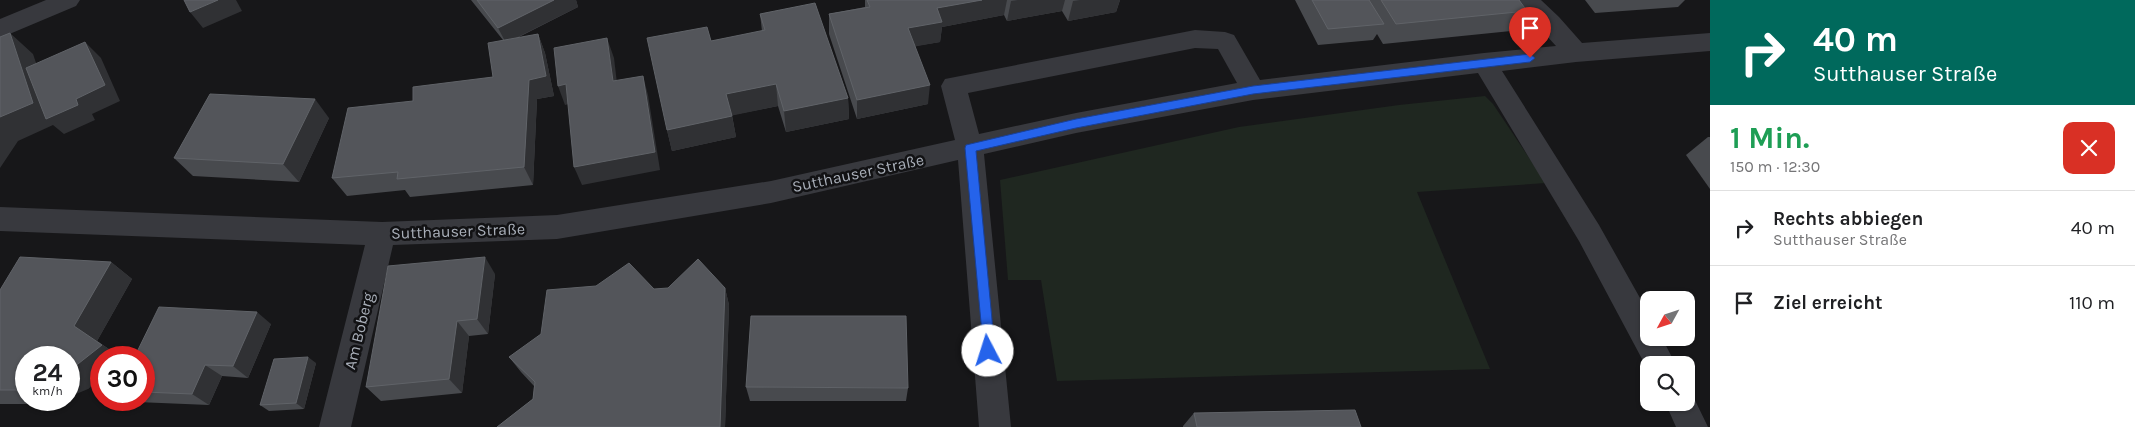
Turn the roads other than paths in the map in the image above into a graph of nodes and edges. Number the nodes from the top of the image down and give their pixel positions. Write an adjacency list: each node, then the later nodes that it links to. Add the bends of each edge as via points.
1 (68, 0): 3 (street)
2 (1526, 0): 5 (street)
3 (0, 29)
4 (1710, 42): 5 (street, Sutthauser Straße)
5 (1576, 53): 6 (street, Sutthauser Straße)
6 (1484, 62): 7 (street, Sutthauser Straße); 11 (street, via 1589,233)
7 (1253, 90): 8 (street, Sutthauser Straße, via 1076,123); 8 (street, via 1225,41 1195,39 954,86)
8 (970, 148): 10 (street, Sutthauser Straße, via 770,192 557,227); 14 (street)
9 (0, 219): 10 (street, Sutthauser Straße)
10 (382, 234): 13 (street, Am Boberg)
11 (1656, 356)
12 (1684, 411): 15 (street)
13 (335, 427)
14 (995, 427)
15 (1692, 427)

